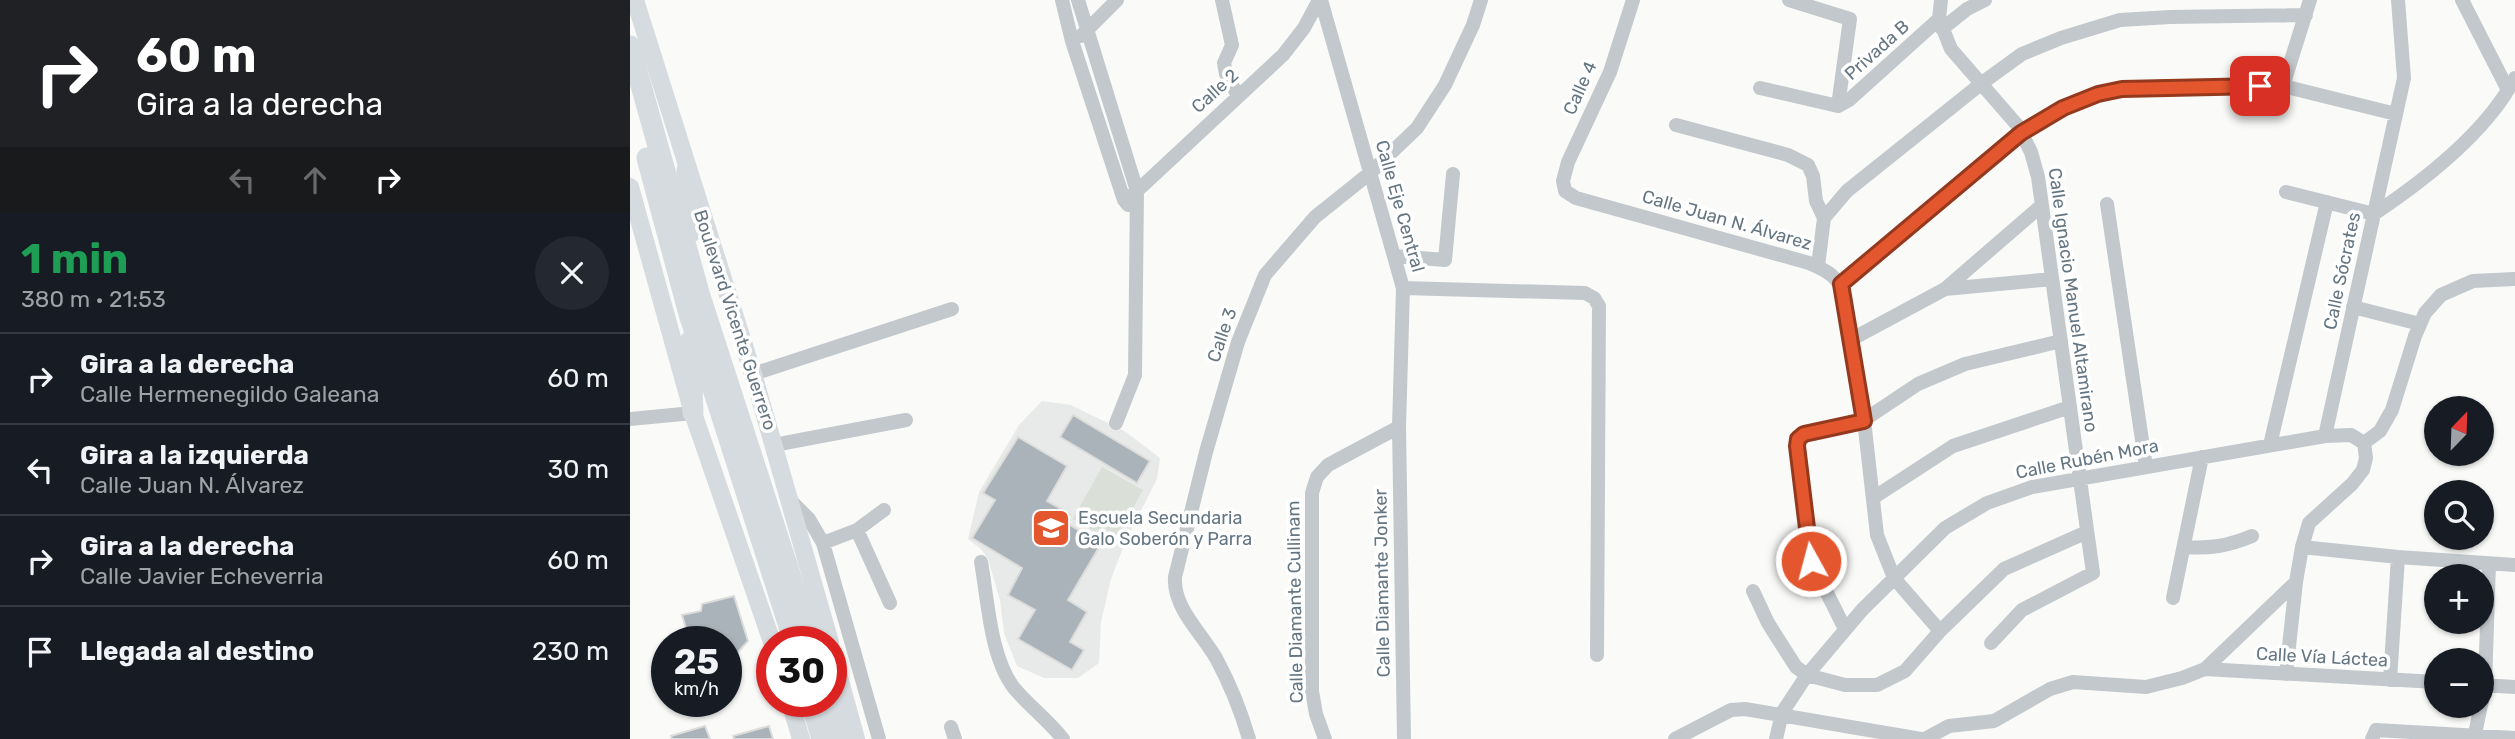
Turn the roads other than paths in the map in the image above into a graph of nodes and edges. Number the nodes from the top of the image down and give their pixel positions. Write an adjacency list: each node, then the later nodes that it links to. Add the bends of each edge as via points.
1 (635, 0): 32 (main road, Boulevard Vicente Guerrero)
2 (1062, 0): 20 (street)
3 (1078, 0): 19 (street)
4 (1117, 0): 19 (street)
5 (1222, 0): 26 (street, via 1232,45 1224,63)
6 (1320, 0): 26 (street, Calle 2, via 1283,55); 33 (street, Calle Eje Central)
7 (1480, 0): 33 (street, Calle 3, via 1445,85 1417,128)
8 (1633, 0): 37 (street, Calle 4, via 1610,72 1569,162)
9 (1789, 0): 28 (street, Privada B, via 1850,19)
10 (1941, 0): 18 (street)
11 (1985, 0): 18 (street, Privada B)
12 (2172, 0): 17 (street)
13 (2310, 0): 16 (street)
14 (2398, 0): 29 (street, Calle Sócrates, via 2404,78)
15 (2462, 0): 23 (street)
16 (2306, 15): 17 (street); 24 (street)
17 (2170, 17): 22 (street, via 2120,20 2061,38 2022,54)
18 (1941, 24): 22 (street, Calle Ignacio Manuel Altamirano, via 1951,48); 28 (street, Privada B)
19 (1087, 32): 20 (street); 36 (street)
20 (1072, 41): 39 (street)
21 (630, 46): 53 (highway, Boulevard Vicente Guerrero)
22 (1982, 83): 31 (street, Calle Ignacio Manuel Altamirano); 45 (street, via 1847,191)
23 (2512, 84): 43 (street, via 2444,163)
24 (2283, 86): 29 (street); 31 (street, via 2122,89 2063,108)
25 (1760, 88): 28 (street)
26 (1238, 96): 36 (street, Calle 2)
27 (630, 99): 53 (highway, Boulevard Vicente Guerrero)
28 (1838, 106)
29 (2396, 114): 43 (street, Calle Sócrates)
30 (1676, 125): 45 (street, via 1788,155 1808,165)
31 (2021, 133): 42 (street, Calle Ignacio Manuel Altamirano, via 2031,152); 50 (street)
32 (687, 170): 53 (highway); 59 (main road, Boulevard Vicente Guerrero)
33 (1370, 173): 46 (street, Calle Eje Central); 122 (street, Calle 3, via 1315,217 1265,275 1238,342 1175,577 1174,591 1180,604 1227,679)
34 (1453, 174): 46 (street, via 1445,260)
35 (630, 187): 61 (main road)
36 (1137, 191): 39 (street, Calle 2); 44 (street)
37 (1565, 191): 47 (street, Calle Juan N. Álvarez, via 1576,198)
38 (2286, 192): 40 (street)
39 (1124, 200): 44 (street)
40 (2327, 202): 43 (street); 70 (street)
41 (2107, 204): 72 (street)
42 (2042, 205): 48 (street, Calle Ignacio Manuel Altamirano); 52 (street)
43 (2374, 214): 54 (street, Calle Sócrates)
44 (1138, 216): 65 (street, via 1135,375)
45 (1824, 218): 47 (street)
46 (1394, 256): 51 (street, Calle Eje Central)
47 (1818, 267): 50 (street, Calle Juan N. Álvarez)
48 (2052, 279): 52 (street); 58 (street, Calle Ignacio Manuel Altamirano)
49 (2515, 279): 56 (street, via 2473,281 2441,295)
50 (1841, 284): 57 (street)
51 (1403, 288): 66 (street, Calle Eje Central); 100 (street, via 1585,293 1599,306)
52 (1945, 289): 57 (street)
53 (694, 305): 61 (highway); 94 (highway, Boulevard Vicente Guerrero); 95 (highway, Boulevard Vicente Guerrero)
54 (2353, 307): 56 (street); 67 (street, Calle Sócrates)
55 (952, 309): 59 (street)
56 (2420, 324): 68 (street, via 2392,410 2380,431)
57 (1852, 339): 64 (street)
58 (2061, 341): 60 (street, Calle Ignacio Manuel Altamirano); 64 (street, via 1965,364 1918,384)
59 (753, 374): 69 (main road, Boulevard Vicente Guerrero)
60 (2070, 407): 73 (street, Calle Ignacio Manuel Altamirano); 74 (street, via 1953,446)
61 (693, 413): 62 (street); 93 (main road)
62 (630, 419)
63 (906, 420): 69 (street)
64 (1864, 421): 74 (street); 97 (street, via 1804,434 1797,446 1811,561)
65 (1115, 424)
66 (1399, 427): 123 (street, Calle Diamante Cullinam, via 1328,465 1317,477 1312,493 1312,691); 124 (street, Calle Diamante Jonker)
67 (2325, 436): 68 (street, Calle Rubén Mora, via 2351,435); 70 (street, Calle Rubén Mora)
68 (2364, 443): 82 (street, via 2363,470 2309,523)
69 (774, 445): 75 (main road, Boulevard Vicente Guerrero)
70 (2270, 445): 71 (street, Calle Rubén Mora)
71 (2202, 457): 72 (street, Calle Rubén Mora); 81 (street)
72 (2146, 467): 73 (street, Calle Rubén Mora)
73 (2079, 479): 78 (street, Calle Ignacio Manuel Altamirano); 88 (street, Calle Rubén Mora, via 2032,487 1987,503 1945,528)
74 (1873, 498): 88 (street, via 1877,535)
75 (791, 501): 80 (street); 96 (main road, Boulevard Vicente Guerrero)
76 (884, 510): 77 (street)
77 (857, 530): 80 (street); 92 (street)
78 (2087, 532): 98 (street, via 2004,569); 99 (street, Calle Ignacio Manuel Altamirano, via 2093,573 2022,610)
79 (2252, 536): 81 (street, via 2228,546)
80 (823, 543): 120 (street)
81 (2183, 547): 91 (street)
82 (2302, 547): 83 (street); 89 (street)
83 (2398, 557): 85 (street); 104 (street)
84 (981, 562): 121 (street, via 997,656 1013,687)
85 (2489, 564)
86 (2494, 564): 87 (street)
87 (2515, 565)
88 (1894, 578): 97 (street, Calle Rubén Mora); 98 (street)
89 (2296, 582): 101 (street); 102 (street)
90 (1754, 591): 103 (street, via 1775,634)
91 (2173, 598)
92 (890, 603)
93 (767, 626)
94 (789, 626)
95 (806, 626)
96 (826, 626)
97 (1845, 629): 103 (street, Calle Rubén Mora)
98 (1940, 631): 103 (street, via 1905,671 1877,685 1845,685)
99 (1991, 643)
100 (1598, 655)
101 (2205, 669): 102 (street, Calle Vía Láctea); 127 (street, via 2146,687 2073,682 2050,689 1994,721 1949,726)
102 (2286, 674): 104 (street, Calle Vía Láctea)
103 (1807, 676): 109 (street, Calle Rubén Mora)
104 (2390, 680): 105 (street, Calle Vía Láctea)
105 (2424, 681)
106 (2494, 686): 107 (street)
107 (2515, 687)
108 (847, 706): 119 (main road)
109 (1782, 713): 125 (street, via 1731,710); 126 (street); 127 (street)
110 (794, 717): 116 (main road)
111 (815, 717): 117 (highway)
112 (834, 717): 118 (highway)
113 (2478, 718): 114 (street)
114 (2474, 737): 115 (street); 128 (street, via 2376,730)
115 (2515, 738)
116 (801, 739)
117 (822, 739)
118 (841, 739)
119 (856, 739)
120 (879, 739)
121 (1063, 739)
122 (1250, 739)
123 (1325, 739)
124 (1404, 739)
125 (1675, 739)
126 (1776, 739)
127 (1923, 739)
128 (2372, 739)

